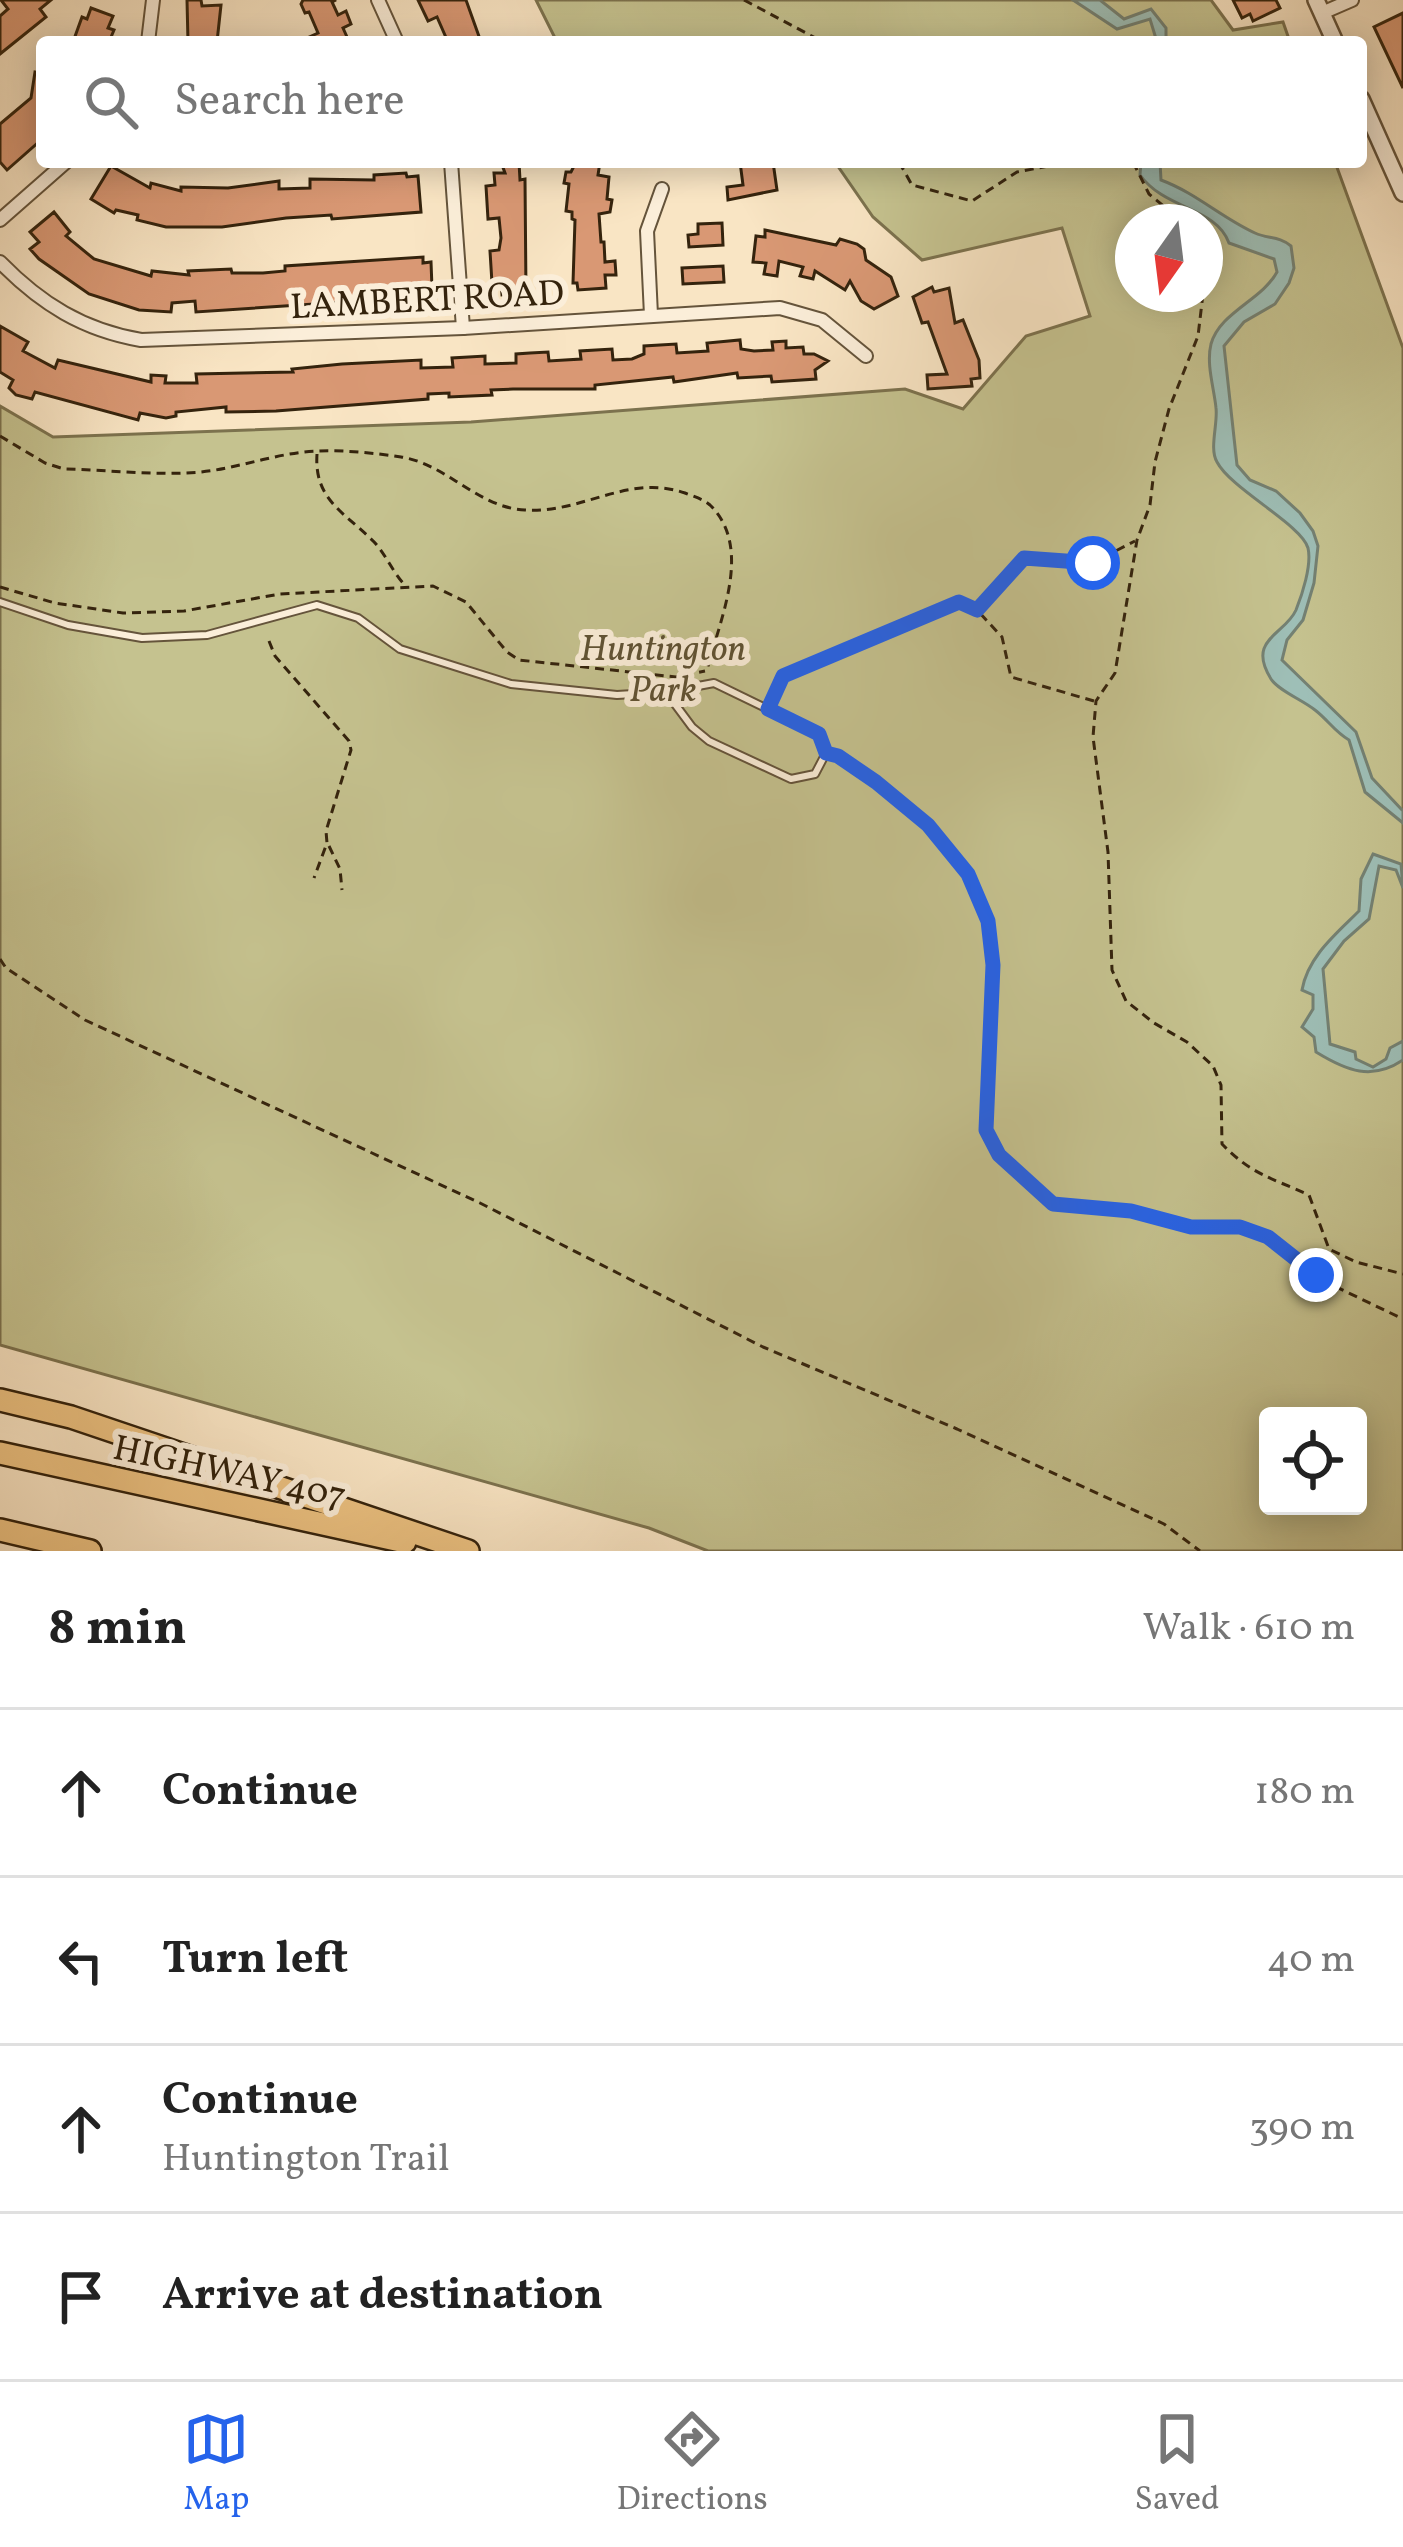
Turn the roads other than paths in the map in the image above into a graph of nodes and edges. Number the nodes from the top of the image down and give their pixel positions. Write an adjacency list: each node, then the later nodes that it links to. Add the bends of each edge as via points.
1 (153, 0): 5 (street)
2 (378, 0): 6 (street)
3 (1352, 0): 4 (street)
4 (1319, 7): 7 (street)
5 (149, 36)
6 (394, 36)
7 (1332, 36)
8 (1367, 110): 11 (street)
9 (59, 168): 14 (street)
10 (451, 168): 17 (street)
11 (1399, 168): 13 (street)
12 (662, 189): 16 (street, via 647,231)
13 (1403, 194)
14 (0, 220)
15 (0, 262): 17 (street, LAMBERT ROAD, via 72,320 141,340)
16 (651, 315): 17 (street, LAMBERT ROAD); 18 (street, LAMBERT ROAD, via 790,309 822,320)
17 (463, 328)
18 (866, 356)
19 (0, 602): 20 (lane, via 142,638 207,635 317,605 358,619 400,649 511,685)
20 (666, 692): 20 (lane, via 709,741 791,779 815,774 826,753 819,734 714,683)
21 (0, 1400): 26 (highway)
22 (0, 1453): 25 (highway, HIGHWAY 407)
23 (0, 1530): 24 (highway)
24 (90, 1551)
25 (446, 1551)
26 (468, 1551)

